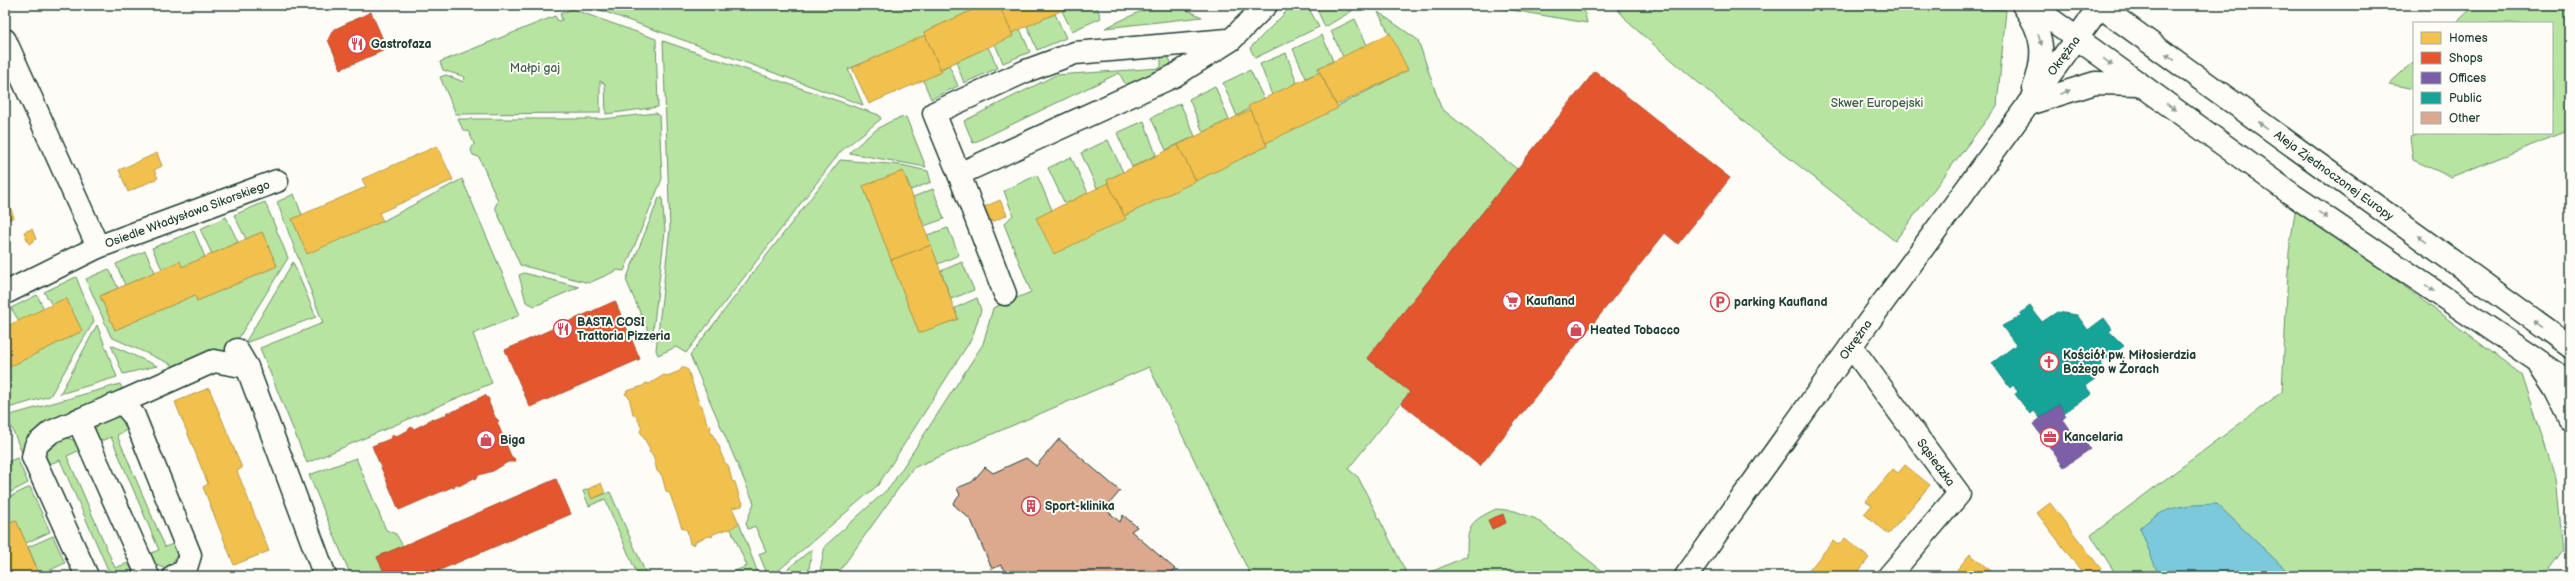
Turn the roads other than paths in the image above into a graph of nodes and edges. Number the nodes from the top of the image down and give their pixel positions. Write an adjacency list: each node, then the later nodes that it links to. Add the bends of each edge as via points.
1 (1266, 5): 7 (street)
2 (2023, 5): 9 (street, Okrężna, one-way to 9, via 2032,18 2043,47 2041,68)
3 (2031, 5): 5 (street)
4 (2100, 6): 5 (street, Okrężna); 16 (street, Aleja Zjednoczonej Europy, one-way to 4)
5 (2077, 39): 8 (street, one-way to 8); 9 (street, Okrężna)
6 (5, 40): 12 (street, Osiedle Władysława Sikorskiego)
7 (1231, 40): 10 (street, via 1174,76); 10 (street, via 1075,53 1026,71 934,113)
8 (2140, 84): 9 (street, one-way to 8, via 2095,83); 17 (street, one-way to 17, via 2290,193)
9 (2028, 104): 15 (street, Okrężna)
10 (959, 174): 14 (street)
11 (276, 181): 12 (street, Osiedle Władysława Sikorskiego)
12 (98, 247): 13 (street, Osiedle Władysława Sikorskiego)
13 (5, 293)
14 (1005, 294)
15 (1851, 346): 22 (street, Sąsiedzka, via 1959,494); 27 (street, Okrężna)
16 (2570, 346)
17 (2532, 356): 18 (street); 20 (street, via 2555,389)
18 (2570, 383)
19 (122, 402): 21 (street); 25 (street, via 134,416 190,555 185,571); 26 (street, via 214,361 242,359)
20 (2570, 419)
21 (78, 420): 23 (street, via 51,432 36,445 34,457); 24 (street)
22 (1891, 575)
23 (87, 576)
24 (148, 576)
25 (174, 576)
26 (325, 576)
27 (1686, 576)

